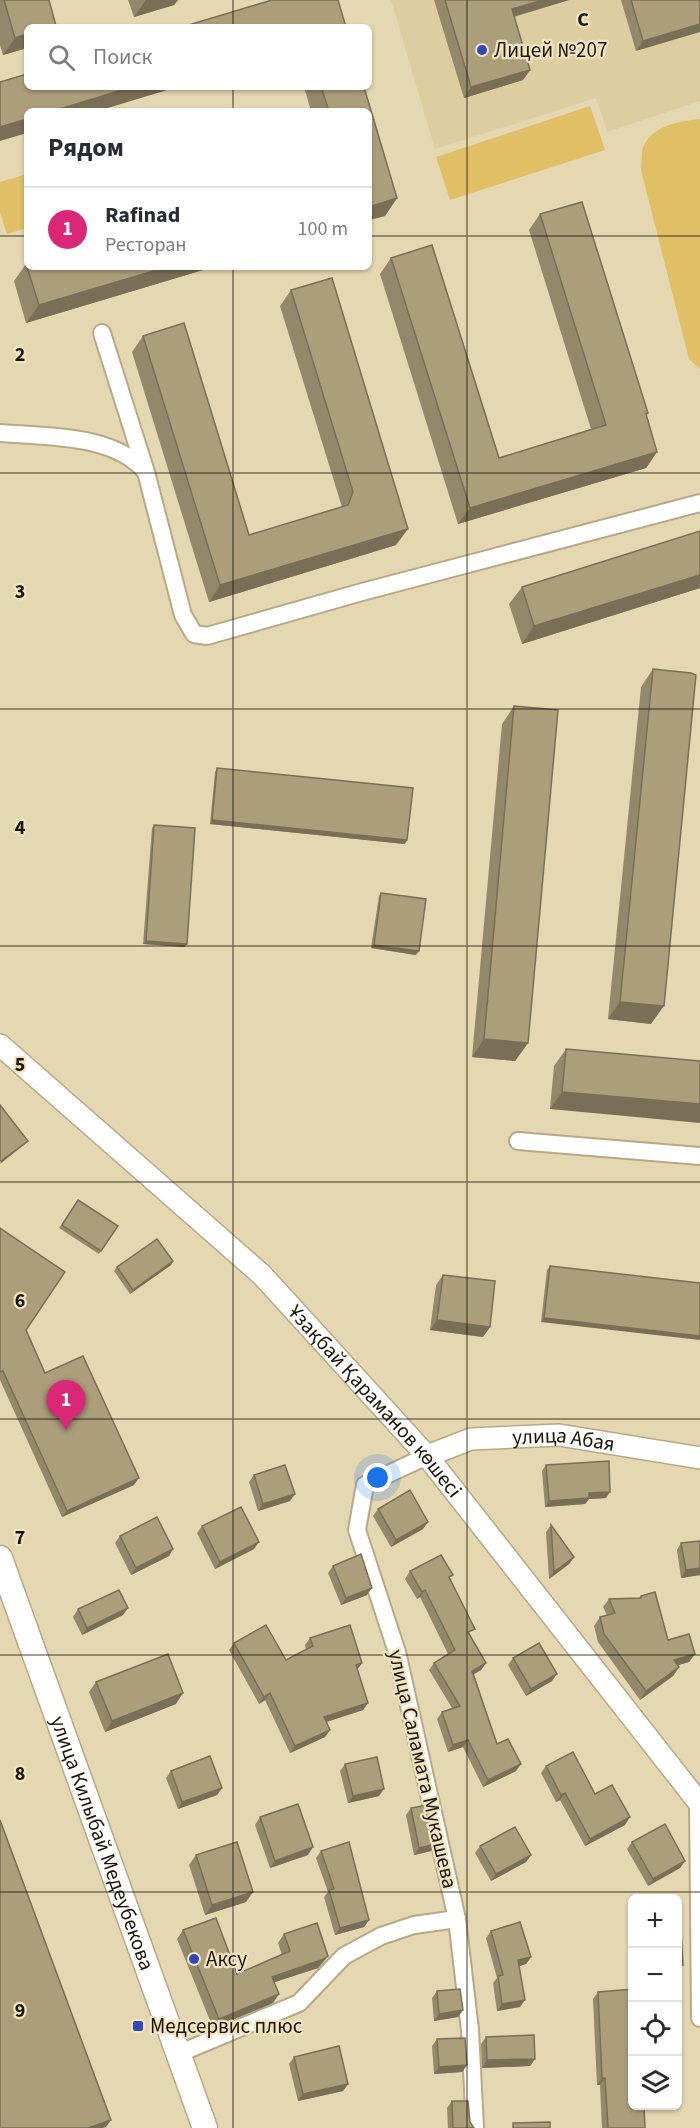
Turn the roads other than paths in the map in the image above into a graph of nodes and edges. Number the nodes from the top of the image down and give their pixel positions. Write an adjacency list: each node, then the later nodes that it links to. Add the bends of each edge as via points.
1 (102, 333): 3 (street)
2 (0, 433): 3 (street, via 117,450 136,460)
3 (146, 472): 4 (street, via 183,615 194,634 207,636)
4 (700, 503)
5 (0, 1045): 8 (street, Ұзақбай Қараманов көшесі, via 262,1275)
6 (518, 1141): 7 (street)
7 (700, 1156)
8 (427, 1456): 9 (street, улица Абая, via 471,1439 559,1435); 11 (street, Ұзақбай Қараманов көшесі); 12 (street, улица Саламата Мукашева, via 365,1485 357,1530 397,1652)
9 (700, 1458)
10 (0, 1558): 14 (main road, улица Килыбай Медеубекова)
11 (699, 1802): 13 (street)
12 (457, 1919): 14 (street, via 414,1925 381,1936 344,1956 299,2003); 16 (street, улица Саламата Мукашева, via 470,2030)
13 (700, 2018)
14 (178, 2054): 15 (main road, улица Килыбай Медеубекова)
15 (205, 2128)
16 (475, 2128)

